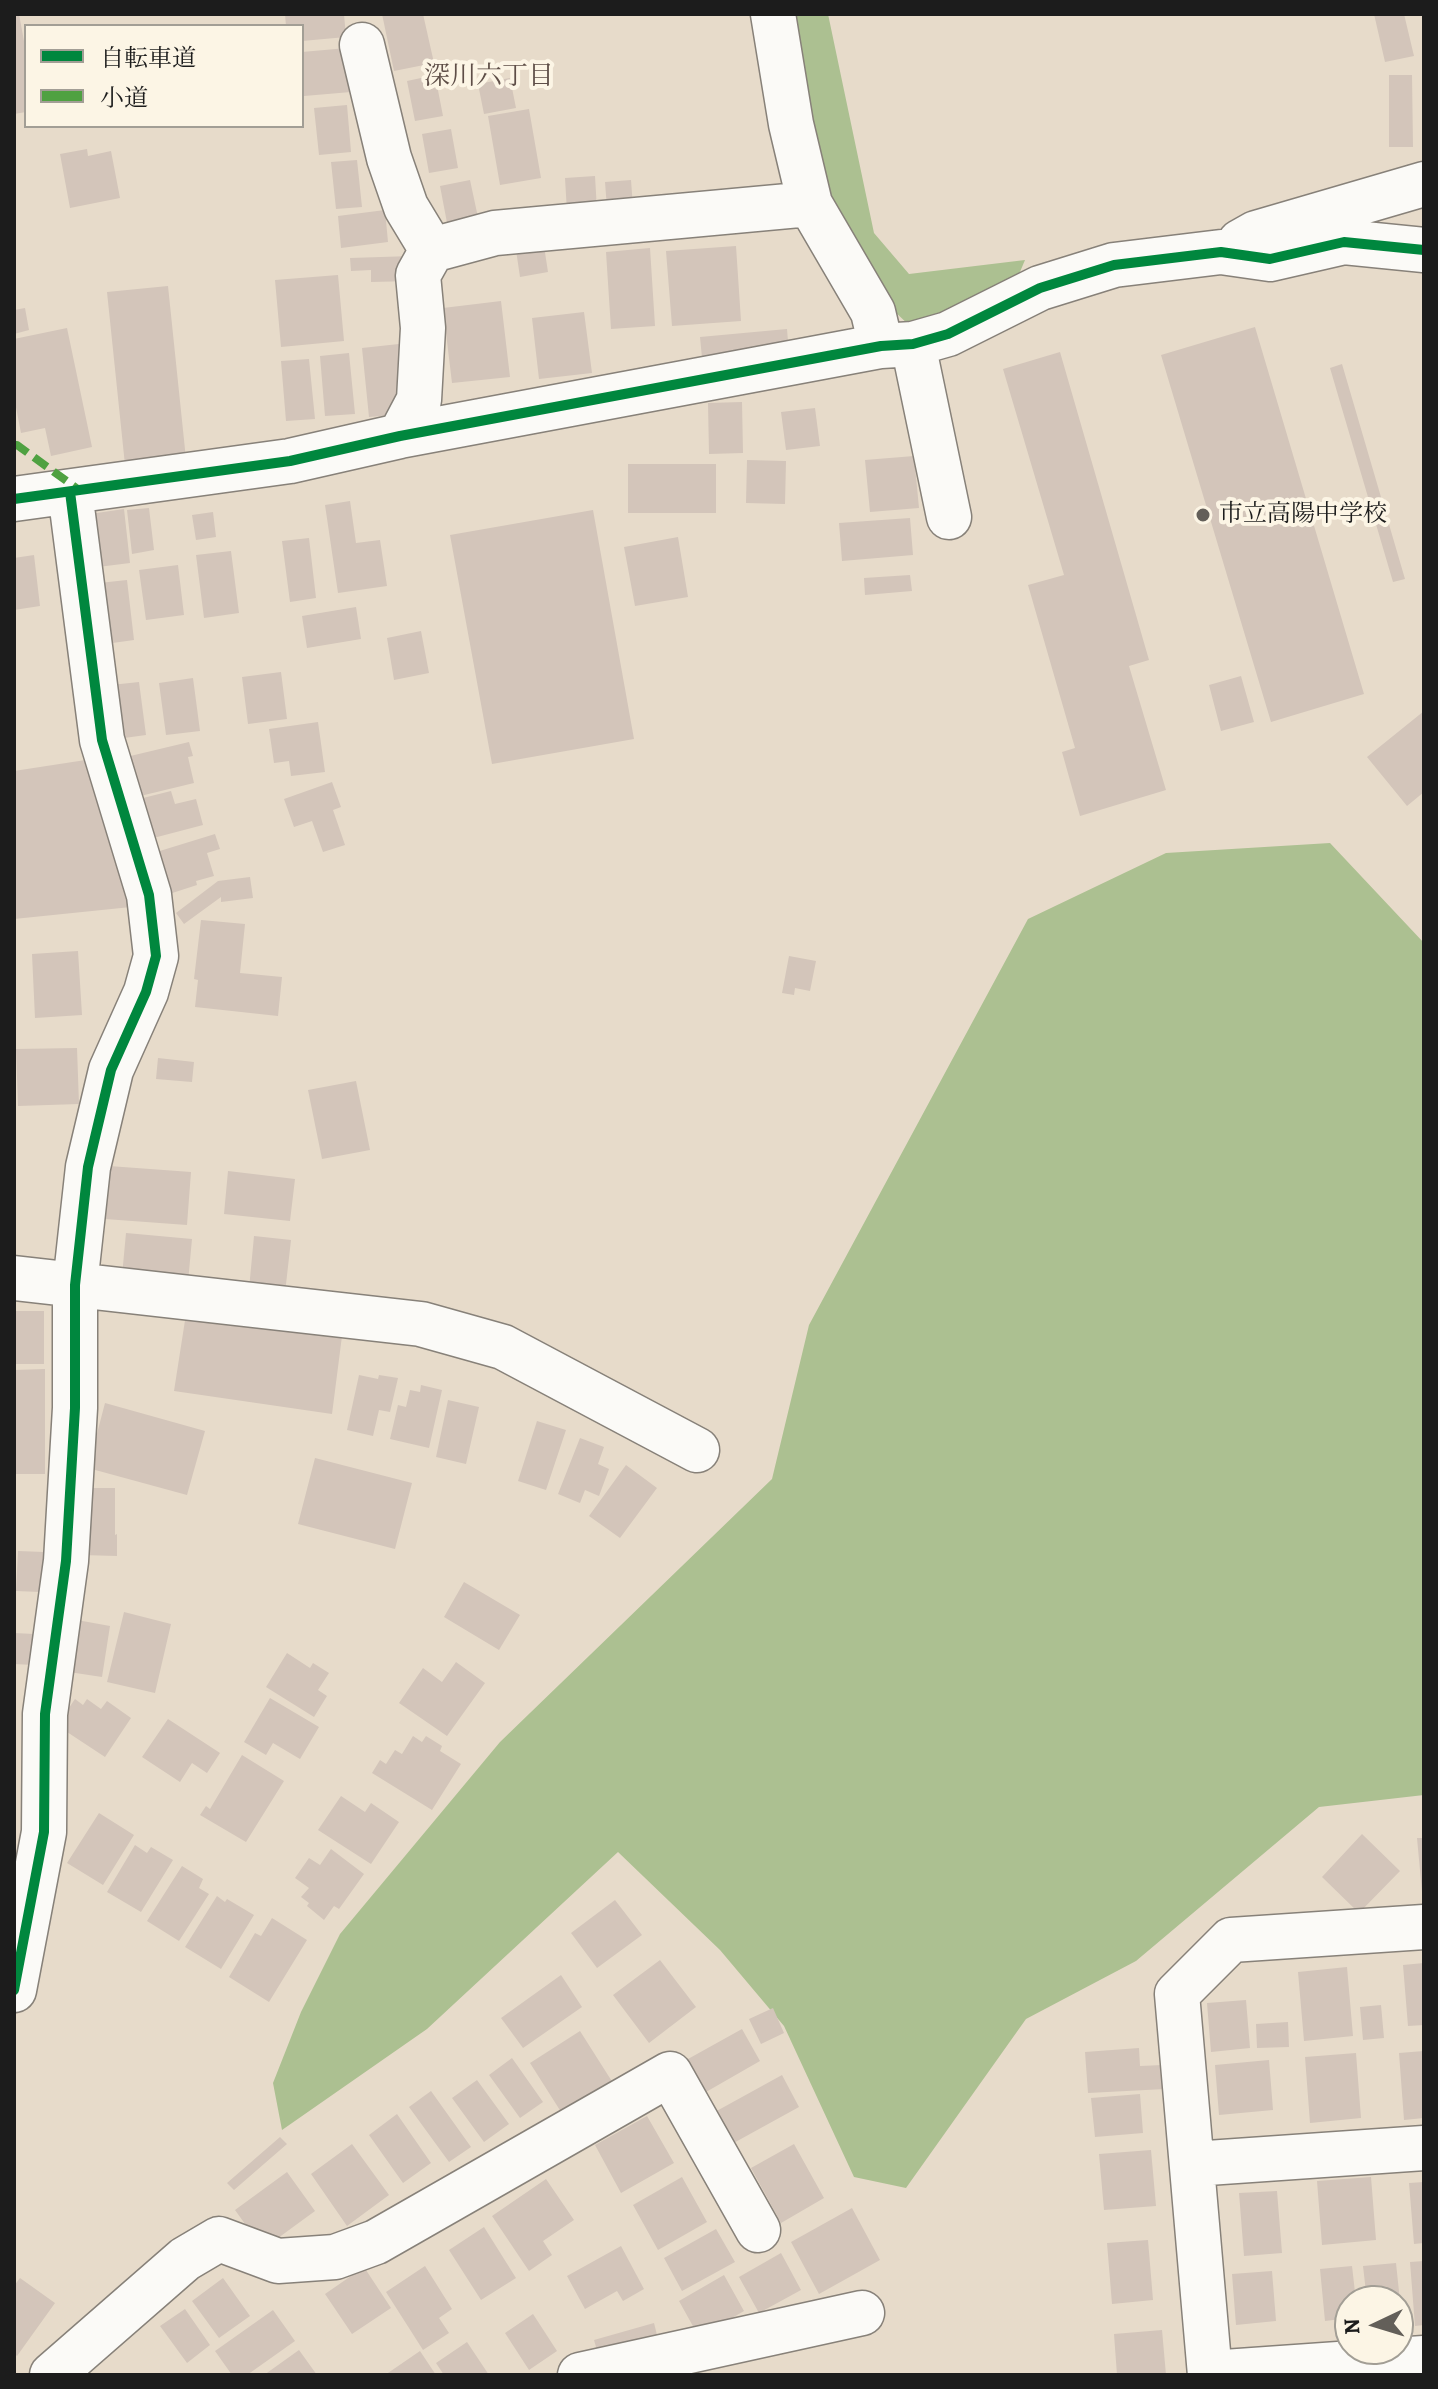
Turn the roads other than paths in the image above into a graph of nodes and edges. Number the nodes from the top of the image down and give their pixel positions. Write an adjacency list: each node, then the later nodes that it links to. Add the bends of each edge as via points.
1 (773, 14): 4 (street)
2 (362, 45): 5 (street, via 397,182)
3 (1424, 184): 7 (street, via 1256,233)
4 (810, 204): 5 (street, via 495,233); 8 (street)
5 (432, 250): 9 (street, via 418,275 423,328 419,400)
6 (1424, 250): 7 (street, via 1344,242 1270,259)
7 (1221, 252): 8 (street, via 1114,265 1040,288 948,334)
8 (897, 345): 9 (street); 12 (street)
9 (400, 436): 10 (street, via 290,461)
10 (70, 492): 11 (street); 14 (street, via 102,740 149,895 156,956 111,1070 88,1167)
11 (14, 499)
12 (949, 517)
13 (14, 1278): 14 (street)
14 (75, 1285): 15 (street, via 421,1324 503,1347); 17 (street, via 74,1423 66,1561 45,1714 44,1832)
15 (697, 1450)
16 (1424, 1927): 19 (street, via 1231,1940 1177,1994)
17 (14, 1990)
18 (1424, 2148): 19 (street)
19 (1193, 2164): 23 (street)
20 (758, 2230): 24 (street, via 670,2074 376,2242 335,2257 278,2261 219,2239 185,2259)
21 (862, 2313): 25 (street)
22 (1424, 2358): 23 (street)
23 (1210, 2374)
24 (52, 2375)
25 (580, 2375)

